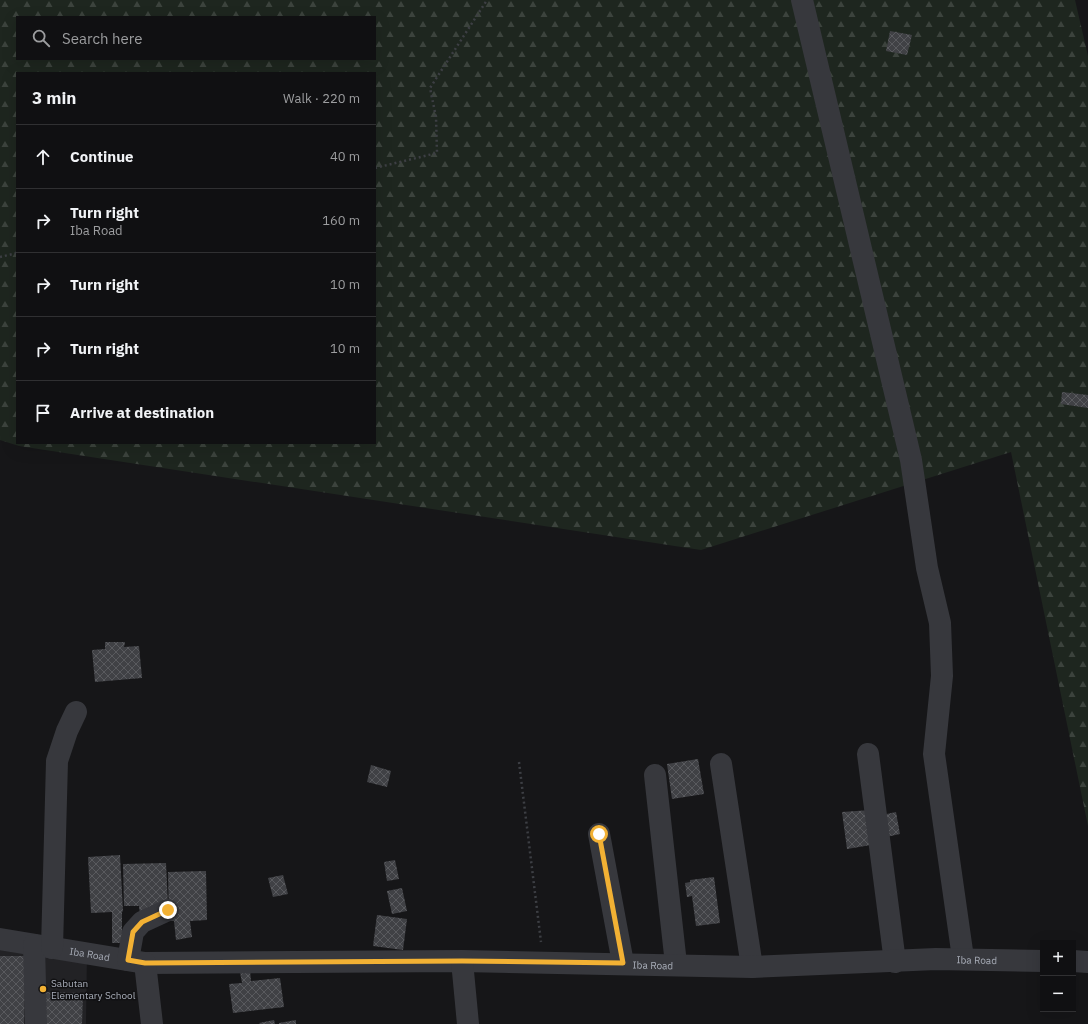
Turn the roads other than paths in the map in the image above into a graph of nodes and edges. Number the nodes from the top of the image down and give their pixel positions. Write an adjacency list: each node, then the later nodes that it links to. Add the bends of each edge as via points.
1 (802, 0): 10 (street, via 911,460 928,568 940,623 942,676 934,754)
2 (76, 712): 9 (street, via 57,761)
3 (868, 754): 15 (street)
4 (721, 764): 19 (street)
5 (654, 775): 18 (street)
6 (599, 834): 17 (street)
7 (168, 910): 12 (street, via 142,922 133,932)
8 (0, 939): 9 (street, Iba Road)
9 (43, 947): 12 (street, Iba Road); 20 (street)
10 (963, 958): 11 (street, Iba Road); 15 (street, Iba Road)
11 (1040, 960)
12 (136, 961): 13 (street, Iba Road); 21 (street)
13 (462, 961): 17 (street, Iba Road); 22 (street)
14 (1076, 961): 16 (street)
15 (895, 962): 19 (street, Iba Road)
16 (1088, 962)
17 (623, 963): 18 (street, Iba Road)
18 (676, 964): 19 (street, Iba Road)
19 (752, 967)
20 (36, 1024)
21 (152, 1024)
22 (468, 1024)

